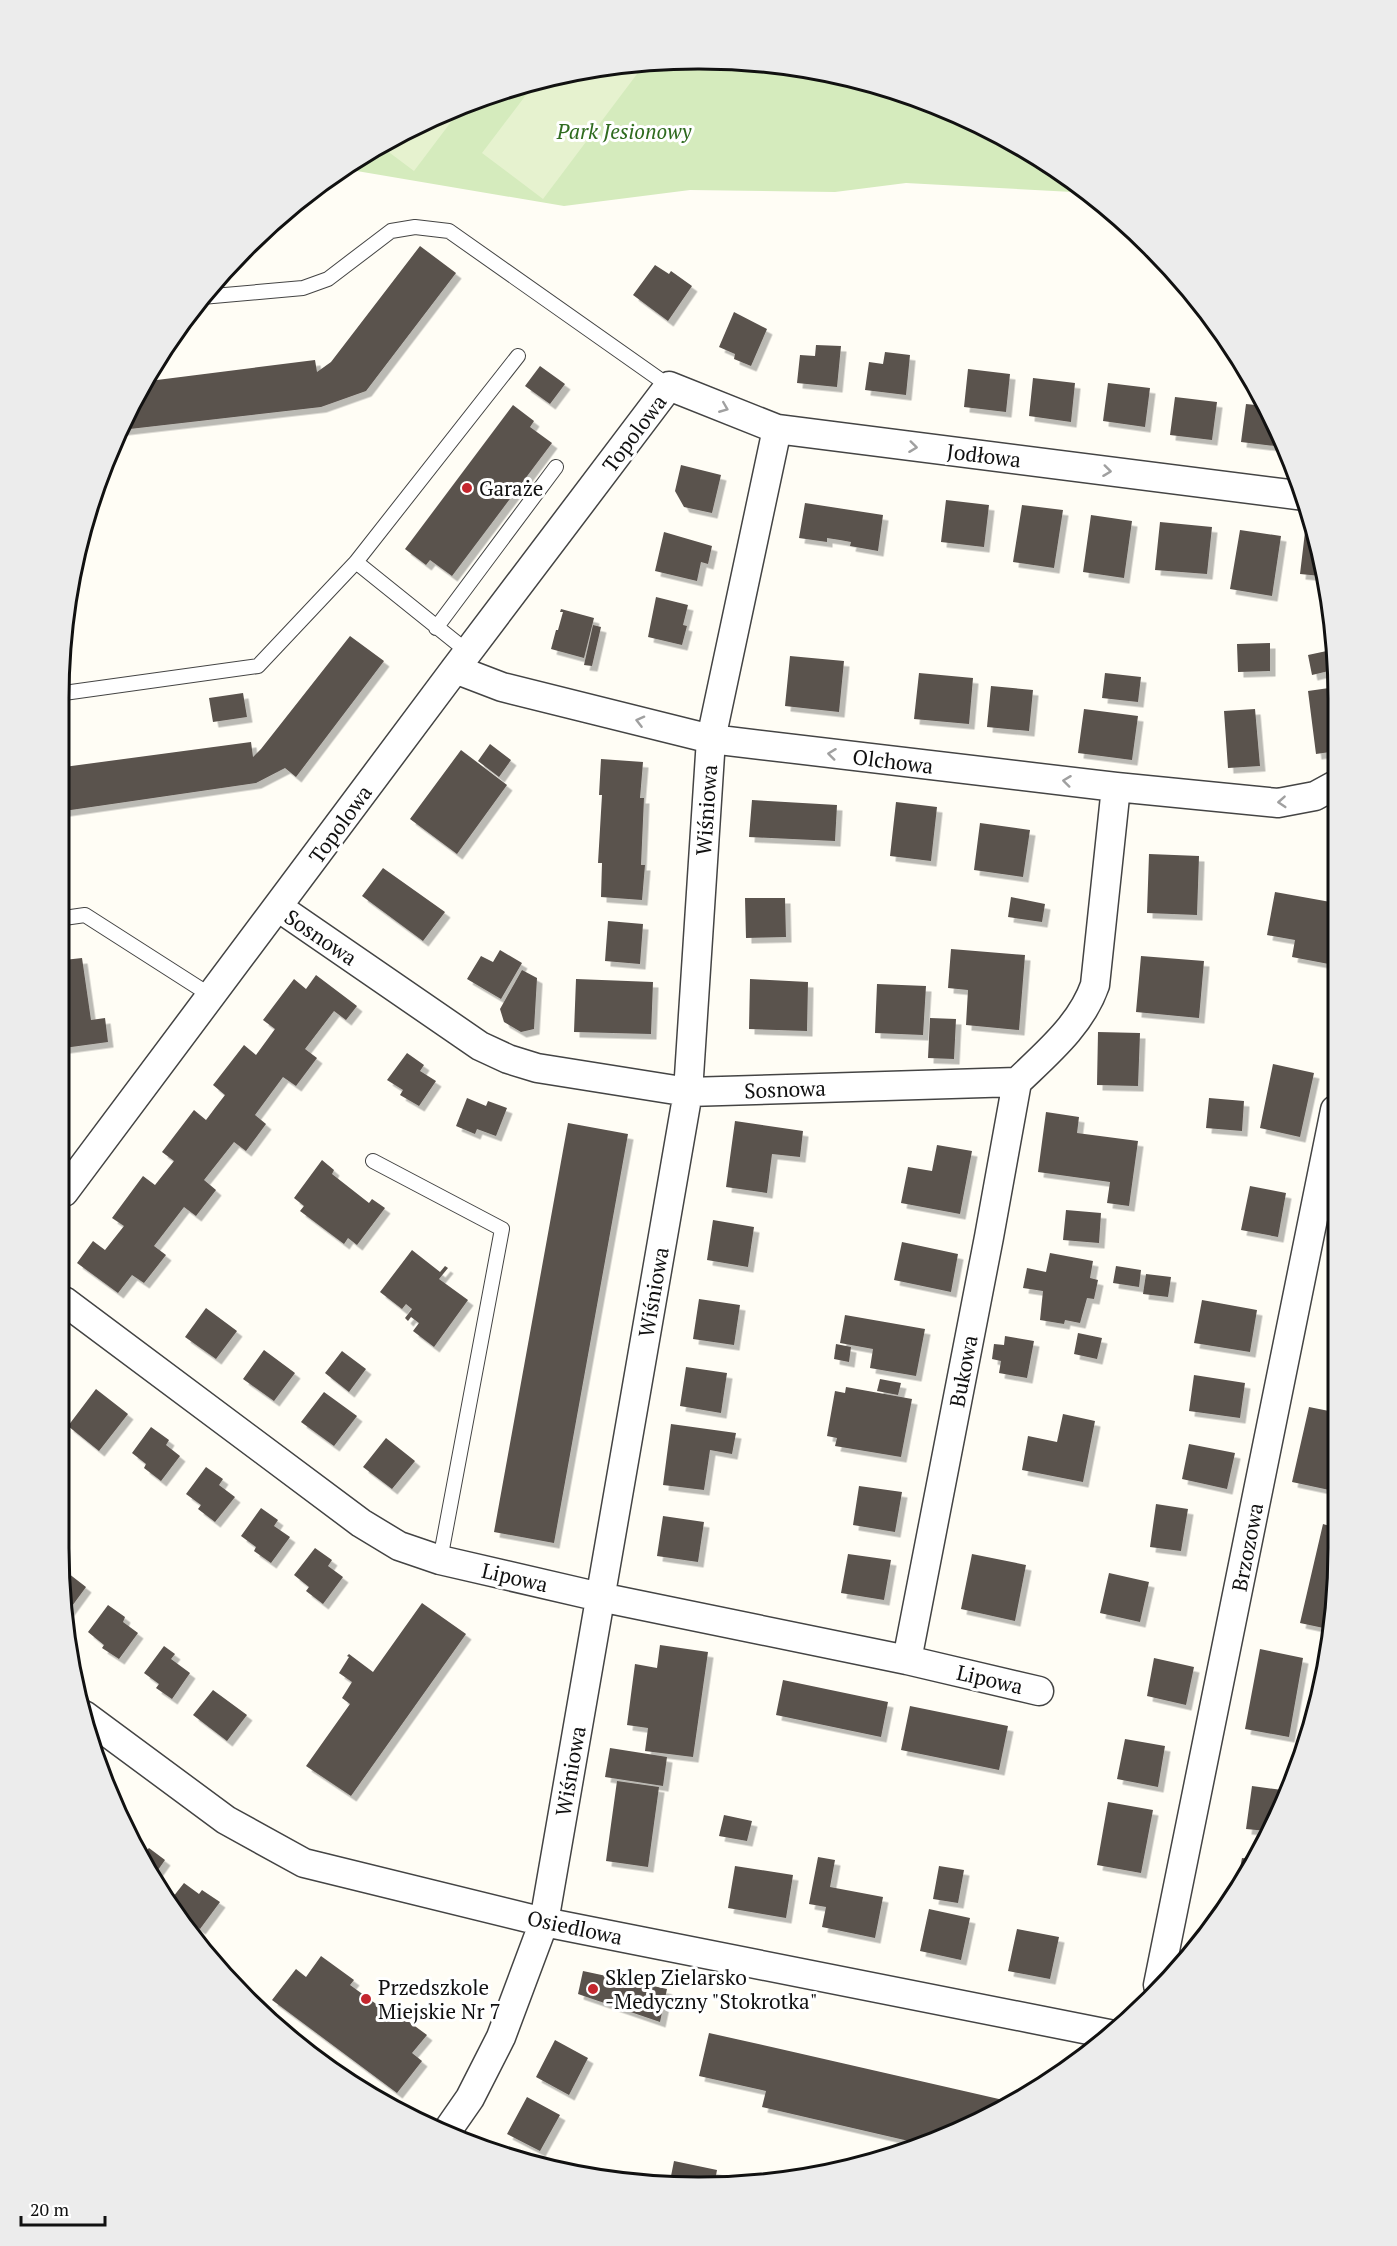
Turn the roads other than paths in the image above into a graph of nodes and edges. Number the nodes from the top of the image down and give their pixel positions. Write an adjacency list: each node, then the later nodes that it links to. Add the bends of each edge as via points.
1 (215, 296): 3 (lane, via 303,288 328,279 391,231 416,227 449,231)
2 (518, 356): 7 (lane)
3 (669, 386): 4 (street, Jodłowa, one-way to 4); 9 (street, Topolowa)
4 (777, 429): 6 (street, Jodłowa, one-way to 6); 11 (street, Wiśniowa)
5 (556, 467): 8 (lane)
6 (1294, 495)
7 (356, 562): 8 (lane); 10 (lane, via 258,666)
8 (436, 628): 9 (lane)
9 (461, 660): 11 (street, Olchowa, one-way to 9, via 502,687); 14 (street, Topolowa)
10 (69, 692)
11 (711, 739): 12 (street, Olchowa, one-way to 11); 18 (street, Wiśniowa)
12 (1116, 787): 13 (street, Olchowa, one-way to 12, via 1315,796 1278,803); 17 (street, via 1095,986 1073,1024)
13 (1328, 789)
14 (278, 907): 16 (street, Topolowa); 18 (street, Sosnowa, via 480,1046 508,1059 537,1068)
15 (69, 917): 16 (lane, via 85,915)
16 (210, 995): 21 (street, Topolowa)
17 (1017, 1082): 18 (street, Sosnowa); 25 (street, Bukowa)
18 (688, 1092): 24 (street, Wiśniowa)
19 (1328, 1145): 29 (street, Brzozowa)
20 (373, 1161): 23 (lane, via 502,1229)
21 (69, 1185)
22 (69, 1304): 23 (street, Lipowa, via 361,1523 399,1546)
23 (440, 1560): 24 (street, Lipowa)
24 (600, 1597): 25 (street, Lipowa); 28 (street, Wiśniowa)
25 (907, 1660): 26 (street, Lipowa)
26 (1039, 1691)
27 (94, 1722): 28 (street, Osiedlowa, via 225,1820 304,1863)
28 (544, 1922): 30 (street, Osiedlowa); 31 (street, Wiśniowa, via 501,2037 470,2098)
29 (1160, 1976)
30 (1100, 2032)
31 (451, 2126)

